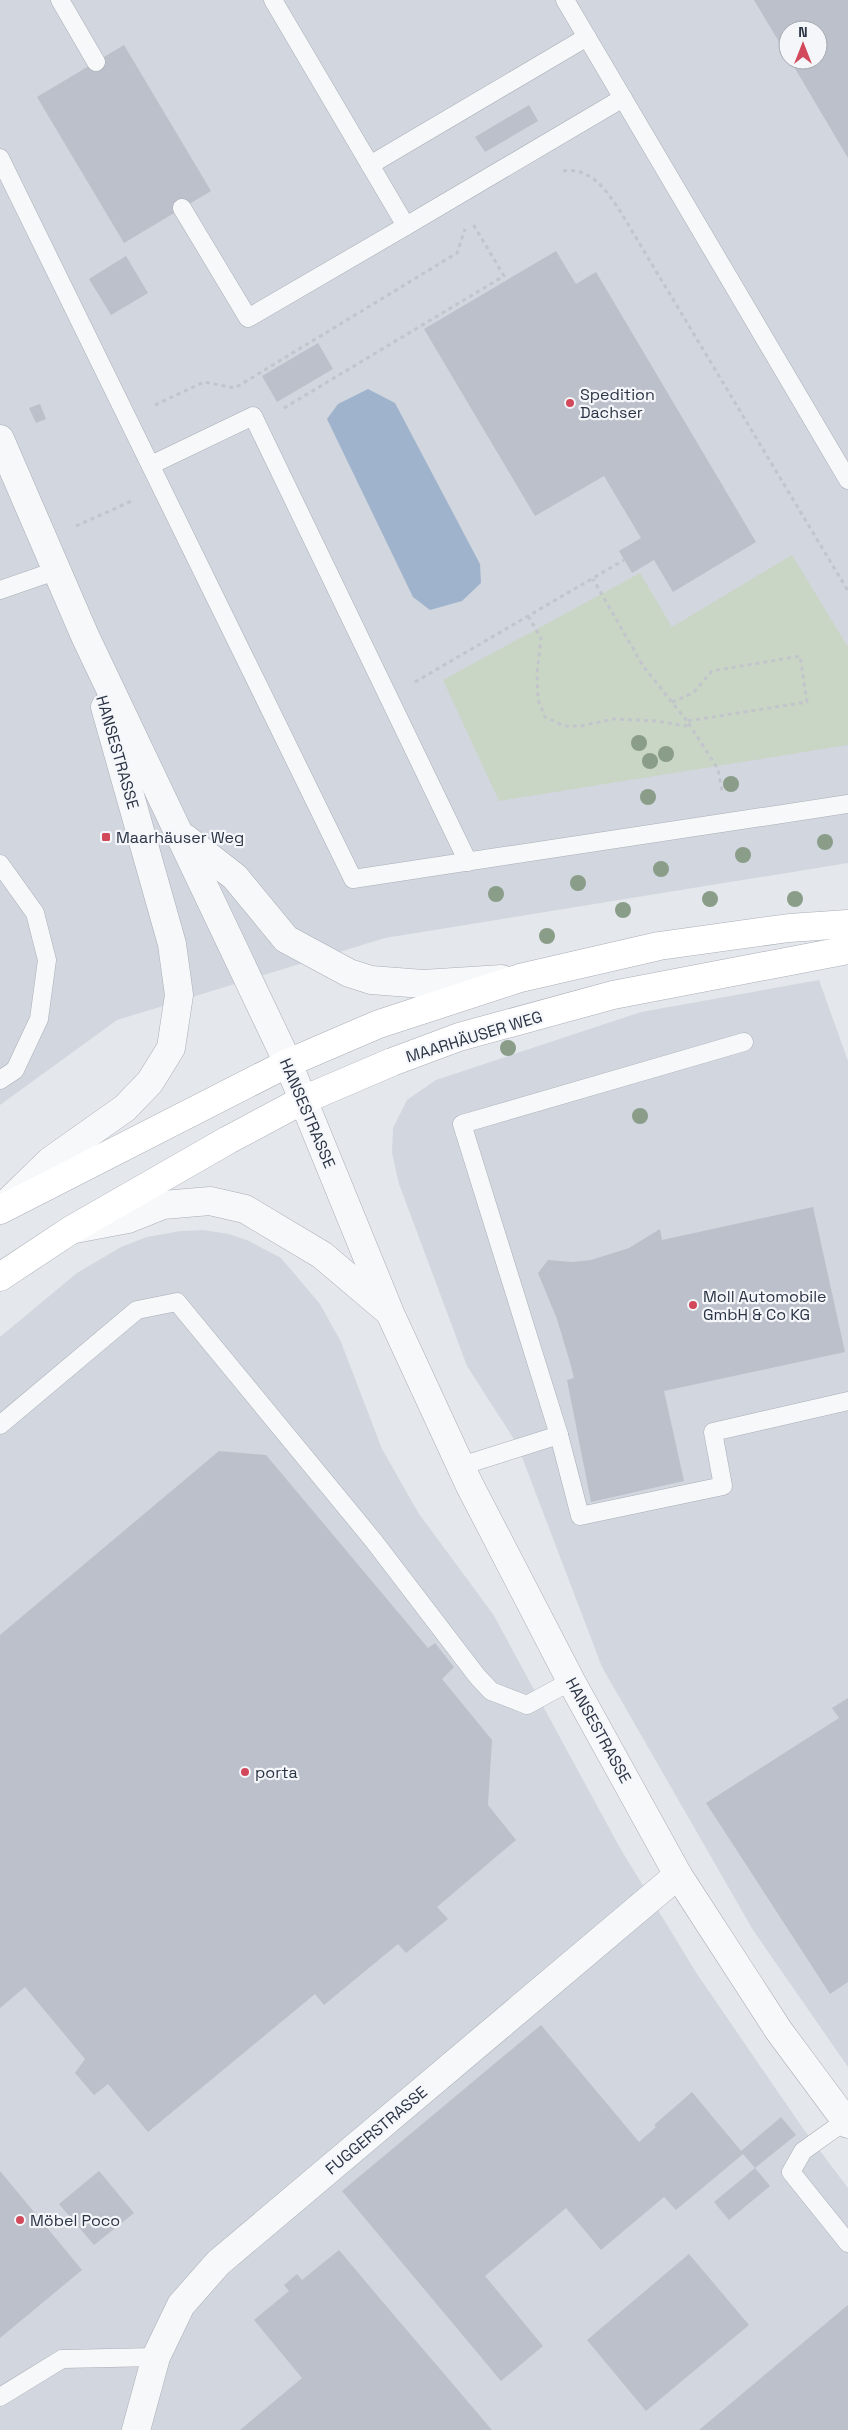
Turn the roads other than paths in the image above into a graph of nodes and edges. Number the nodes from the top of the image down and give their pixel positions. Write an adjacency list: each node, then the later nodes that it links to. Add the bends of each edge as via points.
1 (60, 0): 5 (lane)
2 (272, 0): 8 (lane)
3 (565, 0): 4 (lane)
4 (587, 37): 6 (lane); 8 (lane)
5 (96, 62)
6 (623, 98): 10 (lane); 14 (lane)
7 (0, 158): 12 (lane)
8 (370, 165): 10 (lane)
9 (182, 208): 10 (lane, via 248,318)
10 (406, 226)
11 (0, 440): 13 (street, HANSESTRASSE)
12 (151, 465): 20 (lane, via 353,879); 20 (lane, via 253,416)
13 (7, 471): 15 (street, HANSESTRASSE)
14 (848, 480)
15 (58, 570): 16 (lane); 17 (street, HANSESTRASSE)
16 (0, 590)
17 (85, 636): 19 (street, HANSESTRASSE); 29 (street, HANSESTRASSE, via 172,944 178,1004 171,1048 150,1082 125,1108 50,1161)
18 (848, 804): 20 (lane)
19 (180, 834): 24 (street, HANSESTRASSE, via 235,877 286,939 349,973 371,980 423,984); 26 (street, HANSESTRASSE)
20 (468, 862)
21 (0, 864): 27 (lane, via 36,913 47,960 39,1019 15,1070)
22 (848, 924): 24 (main road, via 789,928 659,946)
23 (848, 950): 28 (main road, MAARHÄUSER WEG, via 613,995 459,1037)
24 (520, 978): 26 (main road, via 379,1024)
25 (744, 1042): 35 (lane, via 462,1124)
26 (288, 1063): 28 (street, HANSESTRASSE); 29 (main road)
27 (0, 1080)
28 (303, 1100): 30 (main road, MAARHÄUSER WEG); 32 (street, HANSESTRASSE)
29 (0, 1210)
30 (71, 1230): 31 (main road, MAARHÄUSER WEG); 32 (street, HANSESTRASSE, via 128,1219 163,1205 210,1201 245,1209 322,1255)
31 (0, 1277)
32 (390, 1313): 36 (street, HANSESTRASSE)
33 (848, 1401): 35 (lane, via 713,1432 723,1486 580,1516)
34 (0, 1425): 37 (lane, via 138,1310 177,1302 373,1540 491,1692 527,1705)
35 (559, 1435): 36 (lane)
36 (461, 1466): 37 (street, HANSESTRASSE)
37 (572, 1681): 38 (street, HANSESTRASSE)
38 (678, 1875): 39 (street, HANSESTRASSE, via 778,2031); 41 (street, FUGGERSTRASSE, via 218,2263 181,2304)
39 (847, 2122): 40 (lane, via 803,2151 791,2172)
40 (848, 2242)
41 (156, 2357): 42 (lane, via 62,2359); 43 (street, FUGGERSTRASSE)
42 (0, 2397)
43 (136, 2430)

